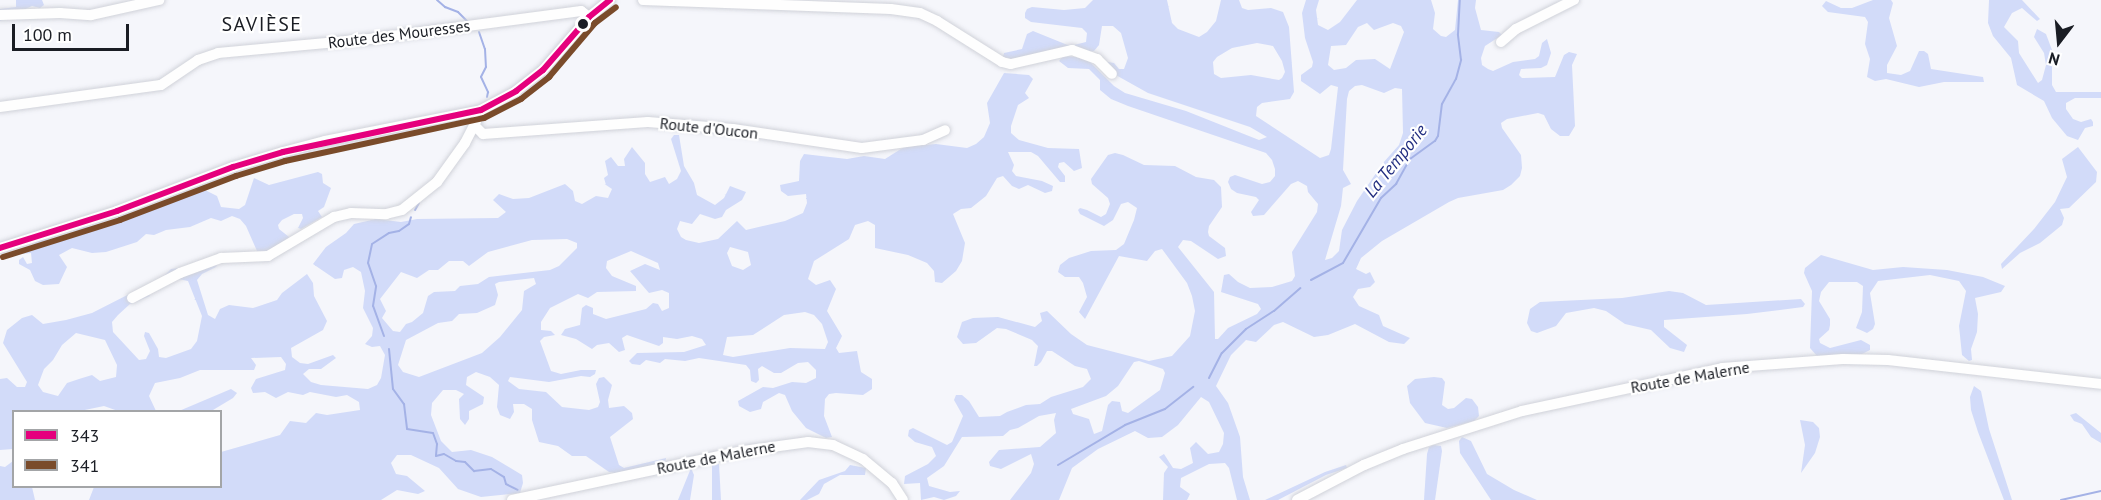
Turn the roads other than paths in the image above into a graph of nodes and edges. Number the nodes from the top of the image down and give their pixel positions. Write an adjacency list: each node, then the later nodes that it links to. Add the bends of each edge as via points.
1 (159, 0): 5 (street, via 91,15)
2 (610, 0): 6 (street)
3 (643, 0): 8 (street, via 891,9 937,21 1002,62 1011,64 1072,50 1097,58)
4 (1574, 0): 7 (street, via 1516,28)
5 (0, 15)
6 (589, 17): 9 (street, Route des Mouresses, via 581,11 359,40 218,53 198,60 161,85); 10 (street, via 543,70 516,91)
7 (1501, 42)
8 (1112, 74)
9 (0, 107)
10 (481, 110): 11 (street); 13 (street, via 283,152 117,212)
11 (474, 125): 12 (street, Route d'Oucon, via 483,134 648,122 733,129 862,148 923,140); 14 (street, via 437,182 402,210 334,217 268,256 221,258 180,273)
12 (945, 130)
13 (0, 248)
14 (132, 298)
15 (2101, 384): 19 (street, Route de Malerne, via 1888,360 1843,359 1722,368 1522,411 1393,453)
16 (548, 496): 17 (street, Route de Malerne); 18 (street, Route de Malerne, via 776,445 808,442 833,445 863,459 892,483)
17 (512, 500)
18 (903, 500)
19 (1298, 500)

